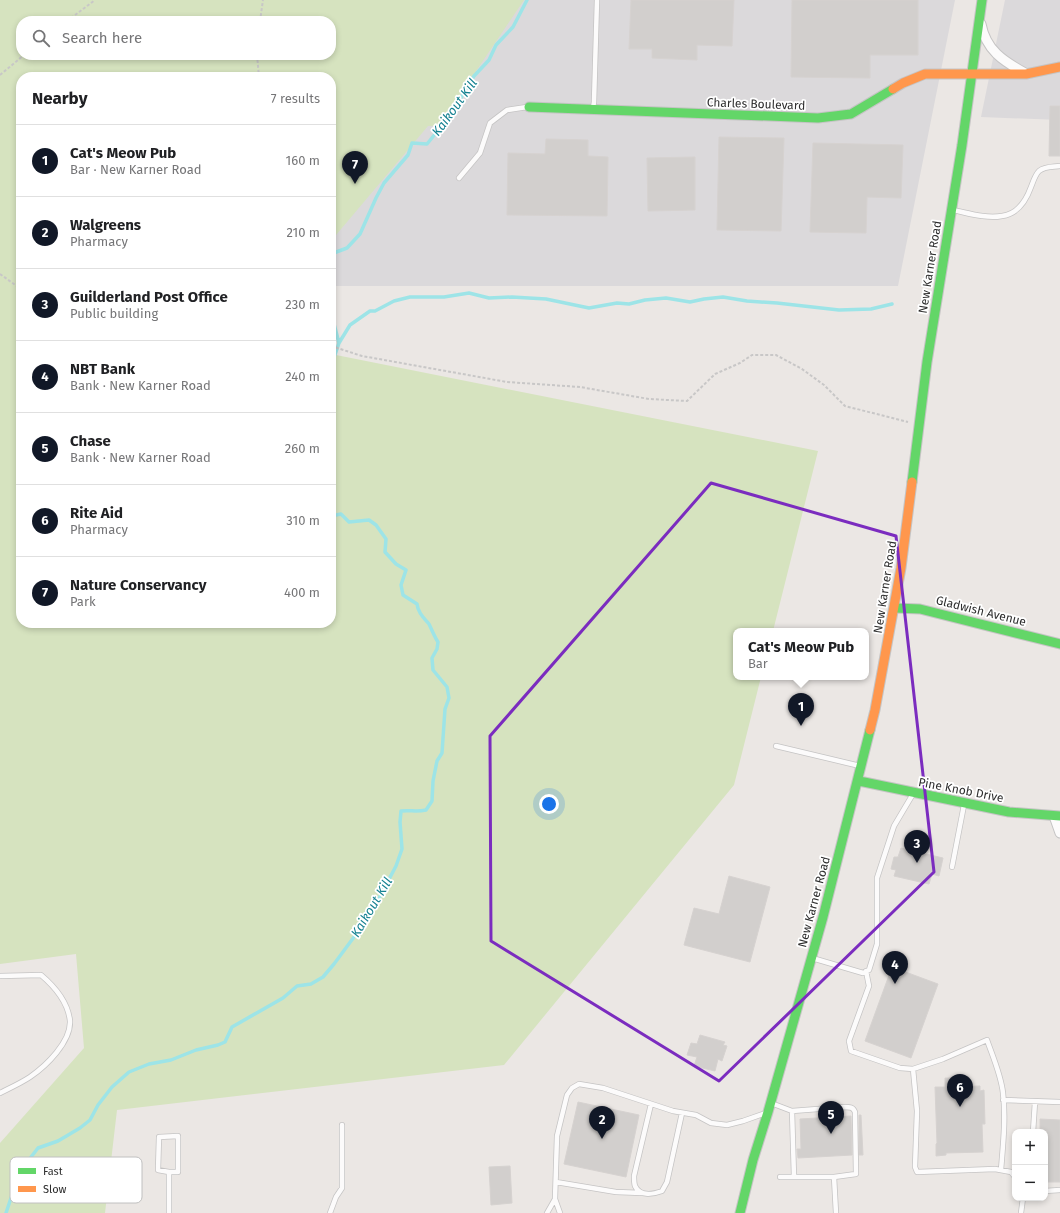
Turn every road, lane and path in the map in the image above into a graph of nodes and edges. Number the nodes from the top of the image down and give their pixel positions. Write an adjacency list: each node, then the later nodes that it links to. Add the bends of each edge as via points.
1 (95, 0): 5 (path)
2 (263, 0): 6 (path)
3 (597, 0): 16 (lane)
4 (982, 0): 7 (main road, New Karner Road)
5 (74, 16)
6 (261, 16)
7 (980, 18): 12 (street, via 982,32 996,54 1004,62); 14 (main road, New Karner Road)
8 (18, 60): 13 (path)
9 (257, 60): 11 (path)
10 (1060, 67): 12 (main road, Charles Boulevard)
11 (259, 72)
12 (1026, 74): 14 (main road, Charles Boulevard)
13 (0, 75)
14 (972, 75): 16 (main road, Charles Boulevard, via 925,74 902,83 851,114 818,118); 19 (main road, New Karner Road)
15 (529, 107): 16 (main road, Charles Boulevard); 18 (lane, via 507,110 490,123 480,153)
16 (593, 109)
17 (1060, 166): 19 (lane, via 1047,167 1040,171 1023,204 1014,212 992,217)
18 (459, 178)
19 (952, 210): 23 (main road, New Karner Road)
20 (0, 274): 21 (path)
21 (16, 286)
22 (336, 348): 23 (path, via 362,356 507,382 580,387 649,400 686,401 715,374 740,363 752,354 776,355 808,373 845,406)
23 (919, 425): 24 (main road, New Karner Road)
24 (895, 608): 25 (main road, Gladwish Avenue, via 920,609); 27 (main road, New Karner Road, via 876,710)
25 (1060, 644)
26 (776, 746): 27 (lane)
27 (862, 766): 28 (main road, New Karner Road)
28 (858, 781): 29 (main road, Pine Knob Drive); 34 (main road, New Karner Road)
29 (914, 793): 30 (main road, Pine Knob Drive); 35 (lane, via 894,826 877,878 877,944 869,970)
30 (964, 804): 31 (main road, Pine Knob Drive, via 1009,812); 33 (lane)
31 (1057, 816): 32 (street)
32 (1060, 833)
33 (952, 867)
34 (811, 958): 35 (lane, via 863,973); 43 (main road, New Karner Road)
35 (866, 971): 37 (lane, via 869,986 849,1041 851,1051 900,1068)
36 (0, 976): 38 (lane, via 41,975 54,986 66,1006 70,1022 65,1041 52,1058 30,1076)
37 (913, 1069): 39 (lane, via 987,1040 1003,1092); 48 (lane, via 917,1110 917,1172)
38 (0, 1093)
39 (1003, 1100): 40 (lane); 48 (lane)
40 (1035, 1102): 41 (lane); 47 (lane)
41 (1060, 1102)
42 (651, 1104): 45 (lane); 54 (lane, via 603,1088 579,1084 572,1088 567,1095 557,1136); 57 (lane, via 634,1176 635,1187)
43 (769, 1107): 44 (lane); 45 (lane, via 744,1122 727,1125 711,1123 696,1115); 64 (main road, New Karner Road)
44 (792, 1112): 51 (lane, via 844,1107 854,1109 856,1174); 53 (lane)
45 (682, 1113): 57 (lane, via 667,1182 662,1191 653,1194)
46 (342, 1125): 61 (lane, via 342,1188)
47 (1033, 1129)
48 (1001, 1170): 50 (lane)
49 (169, 1172): 49 (lane, via 178,1172 178,1136 159,1137 158,1170); 60 (lane)
50 (1012, 1173)
51 (834, 1176): 53 (lane); 65 (lane)
52 (780, 1177): 53 (lane)
53 (794, 1177)
54 (556, 1182): 57 (lane, via 616,1192); 58 (lane)
55 (1048, 1190): 56 (lane)
56 (1060, 1190)
57 (642, 1193)
58 (555, 1199): 62 (lane); 63 (lane)
59 (1023, 1201): 66 (lane)
60 (169, 1213)
61 (330, 1213)
62 (547, 1213)
63 (560, 1213)
64 (740, 1213)
65 (836, 1213)
66 (1021, 1213)

